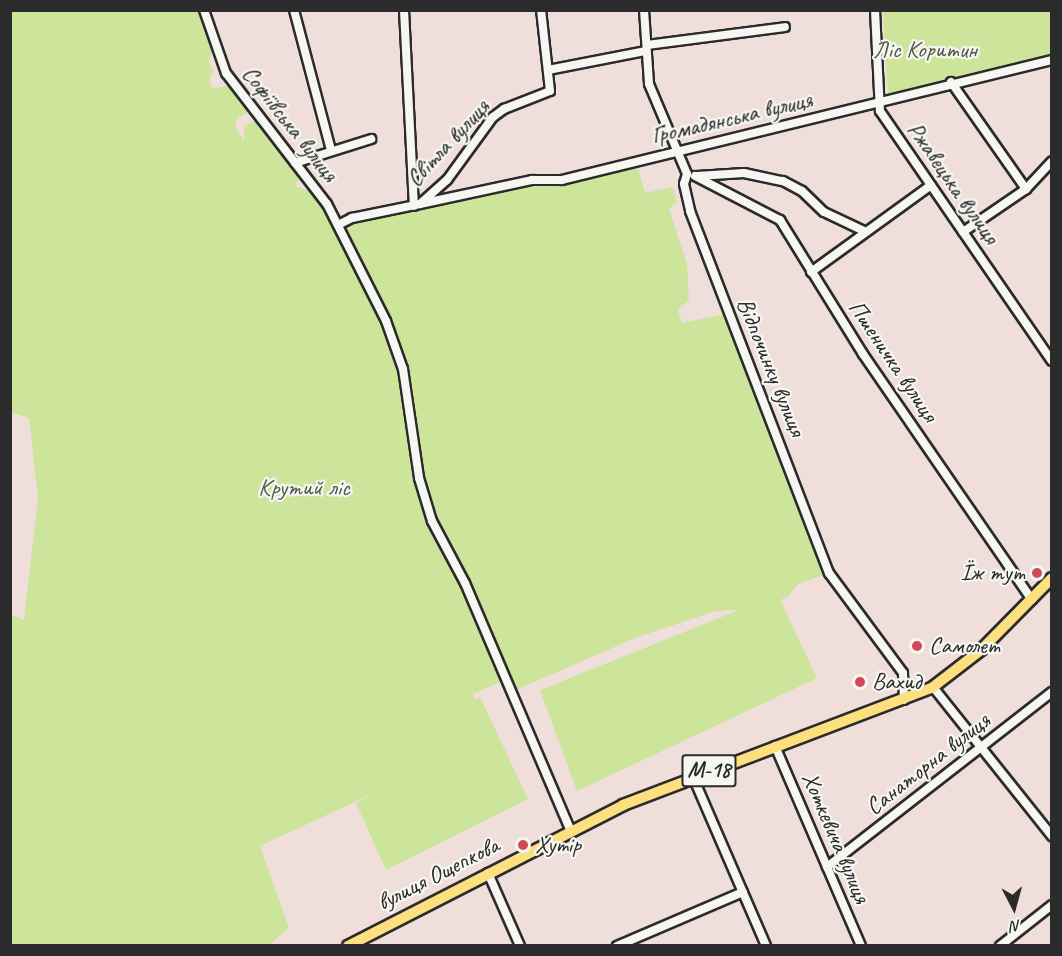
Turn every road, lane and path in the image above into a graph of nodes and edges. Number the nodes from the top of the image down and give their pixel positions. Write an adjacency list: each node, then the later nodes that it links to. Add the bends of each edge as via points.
1 (204, 10): 17 (street, Софіївська вулиця, via 226,73)
2 (294, 10): 15 (street)
3 (404, 10): 22 (street)
4 (542, 10): 10 (street)
5 (644, 10): 8 (street)
6 (875, 10): 12 (street, Ржавецька вулиця)
7 (785, 27): 8 (street)
8 (647, 48): 10 (street); 14 (street, via 655,104)
9 (1052, 60): 11 (street, Громадянська вулиця)
10 (548, 70): 22 (street, Світла вулиця, via 550,91 493,117 447,180)
11 (951, 82): 12 (street, Громадянська вулиця); 21 (street)
12 (880, 103): 14 (street, Громадянська вулиця); 20 (street, Ржавецька вулиця, via 889,126)
13 (371, 139): 15 (street)
14 (678, 149): 18 (street); 22 (street, Громадянська вулиця, via 562,180 532,180)
15 (331, 150): 17 (street)
16 (1052, 160): 21 (street)
17 (295, 163): 23 (street, Софіївська вулиця)
18 (687, 174): 19 (street); 32 (street, Відпочинку вулиця, via 684,184 690,211 829,573 903,673)
19 (695, 176): 24 (street, via 744,173 783,181 802,191 824,212); 26 (street, Пшеничка вулиця, via 780,220)
20 (931, 185): 24 (street); 25 (street, Ржавецька вулиця)
21 (1026, 189): 25 (street)
22 (417, 205): 23 (street, Світла вулиця, via 352,218)
23 (338, 225): 36 (street, Софіївська вулиця, via 396,347 419,478 432,521 465,583)
24 (864, 231): 26 (street)
25 (963, 232): 27 (street, Ржавецька вулиця)
26 (812, 272): 29 (street, Пшеничка вулиця, via 863,354)
27 (1052, 361)
28 (1052, 578): 29 (highway, вулиця Ощепкова / М-18)
29 (1032, 600): 30 (highway, вулиця Ощепкова / М-18, via 981,650)
30 (933, 687): 32 (highway, вулиця Ощепкова / М-18); 34 (street)
31 (1052, 692): 34 (street, Санаторна вулиця)
32 (904, 700): 33 (highway, вулиця Ощепкова / М-18)
33 (776, 746): 35 (highway, вулиця Ощепкова / М-18); 38 (street, Хоткевича вулиця)
34 (981, 747): 37 (street); 38 (street, Санаторна вулиця)
35 (693, 777): 36 (highway, вулиця Ощепкова / М-18); 40 (street)
36 (571, 831): 39 (highway, вулиця Ощепкова / М-18)
37 (1052, 836)
38 (827, 867): 46 (street, Хоткевича вулиця)
39 (488, 873): 42 (highway, вулиця Ощепкова / М-18); 43 (street)
40 (743, 892): 44 (street); 45 (street)
41 (1052, 905): 47 (street)
42 (348, 945)
43 (520, 945)
44 (617, 945)
45 (766, 945)
46 (861, 945)
47 (1000, 945)

